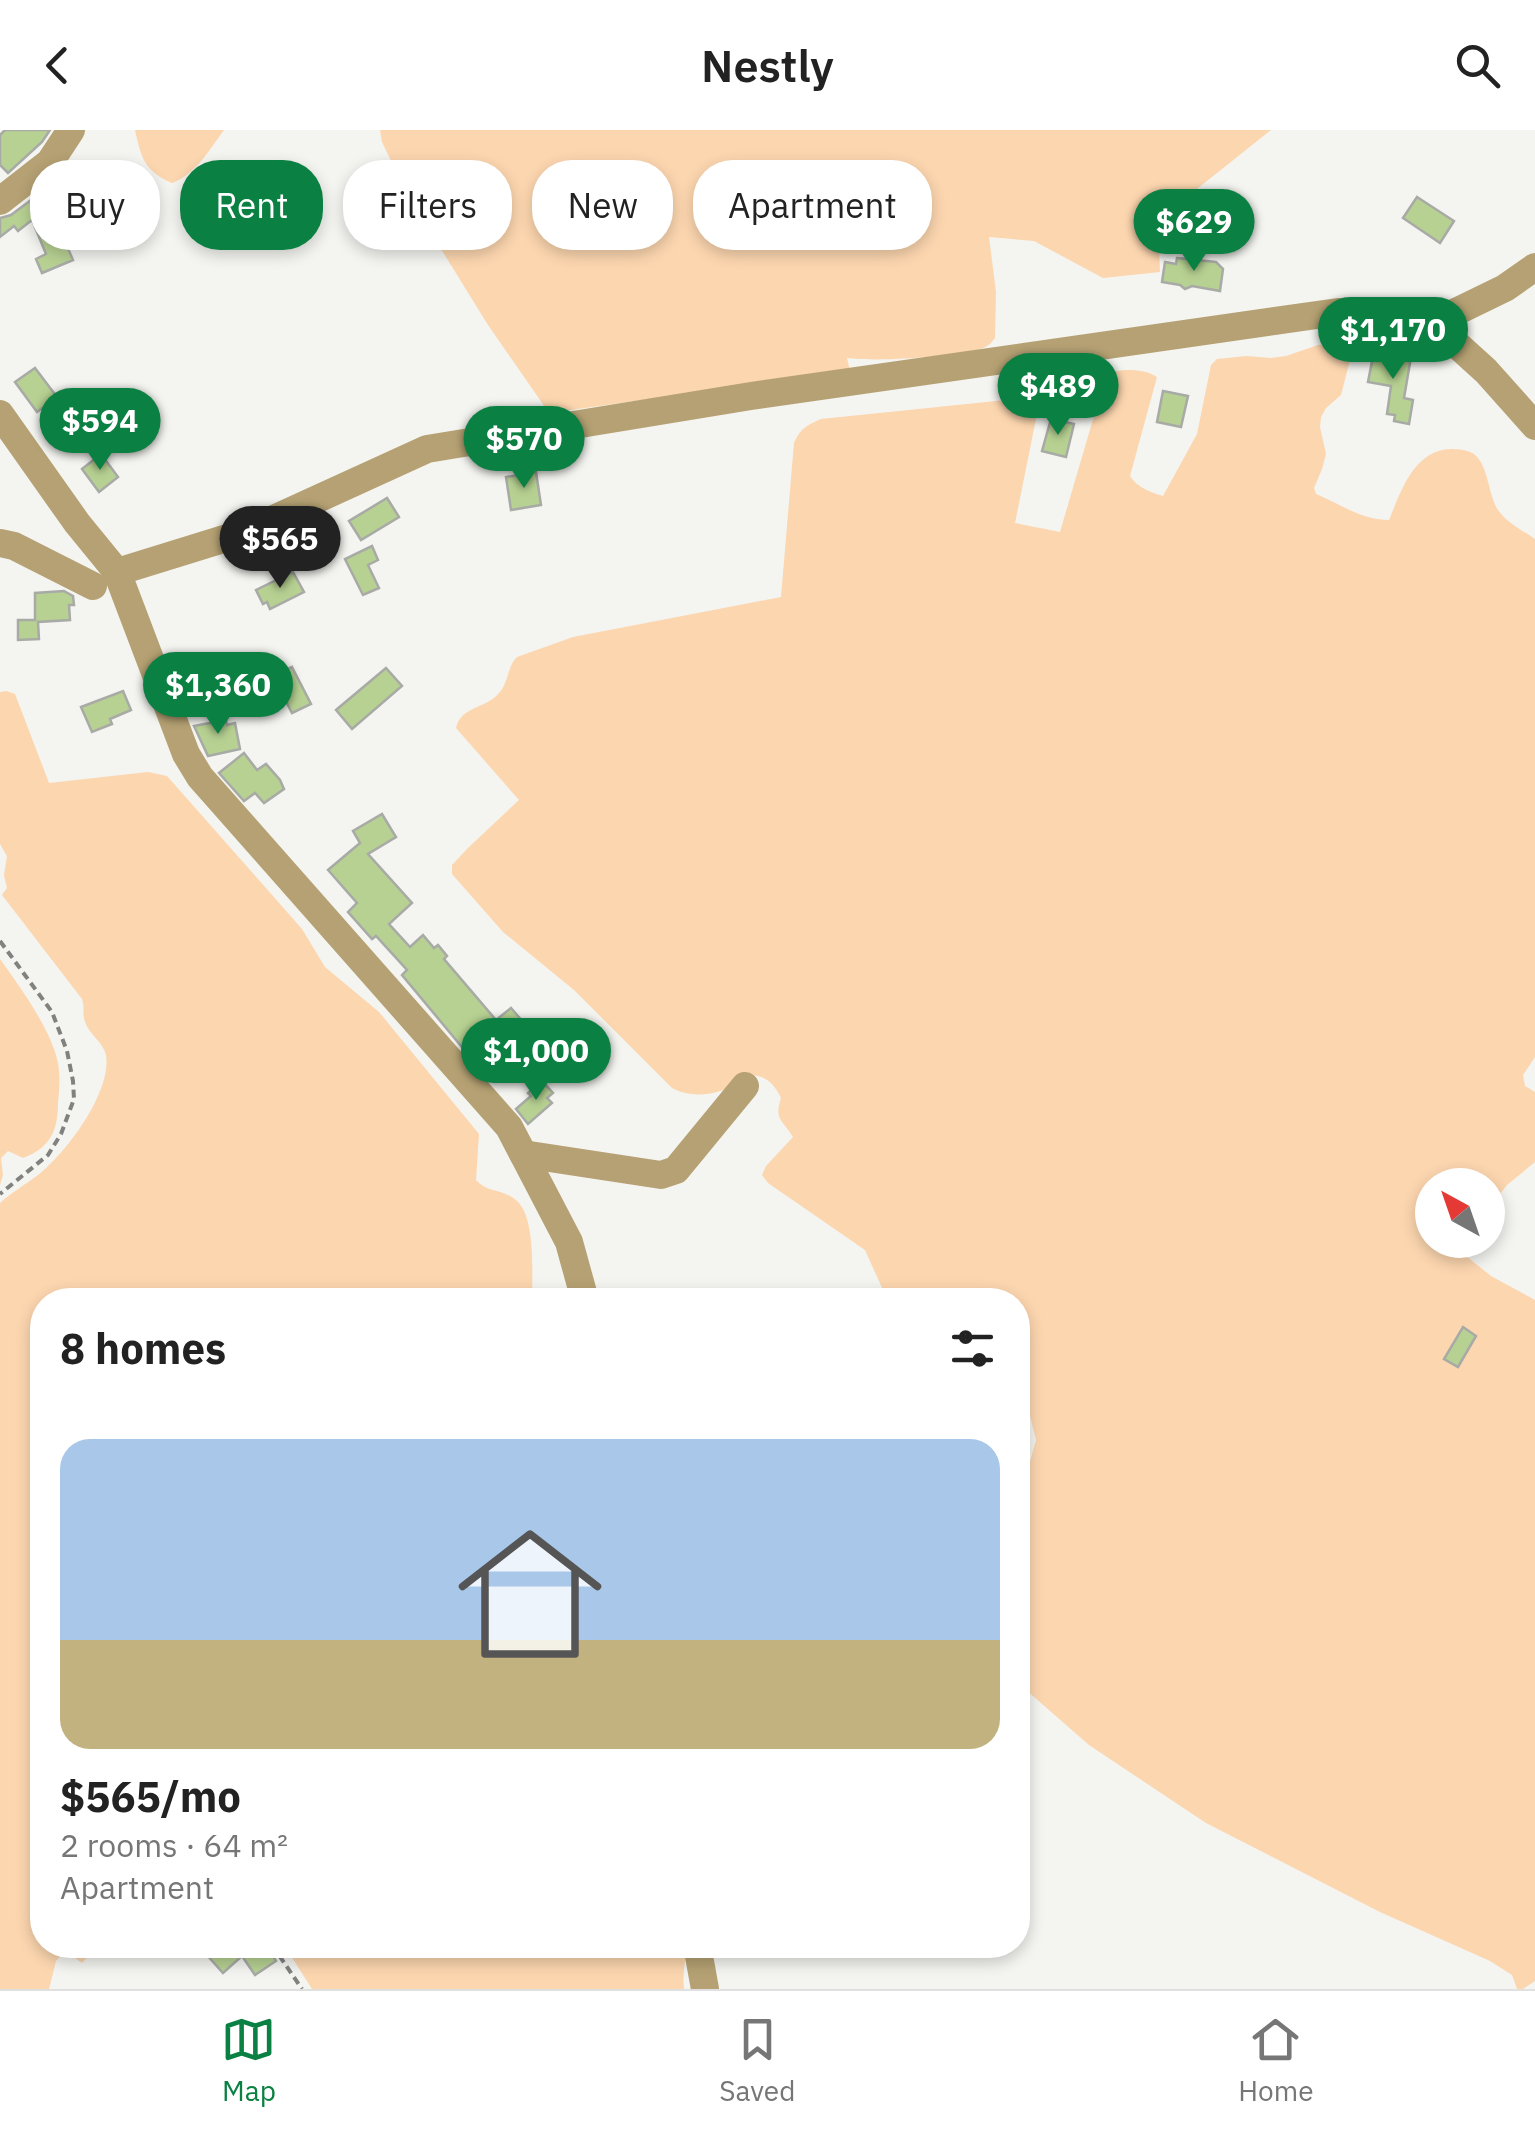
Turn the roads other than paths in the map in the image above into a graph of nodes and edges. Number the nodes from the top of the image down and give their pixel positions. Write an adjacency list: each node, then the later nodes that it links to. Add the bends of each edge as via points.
1 (71, 130): 2 (street, via 50,162)
2 (0, 201)
3 (1535, 266): 4 (street)
4 (1433, 323): 6 (street); 9 (street, via 1338,312 426,449 243,533)
5 (0, 414): 7 (street)
6 (1535, 426)
7 (10, 450): 9 (street, via 77,523)
8 (0, 543): 9 (street)
9 (105, 579): 11 (street, via 200,778 509,1127)
10 (745, 1086): 11 (street, via 676,1170 660,1175)
11 (523, 1154): 12 (street, via 569,1242)
12 (582, 1288)
13 (699, 1958): 14 (street)
14 (705, 1989)

